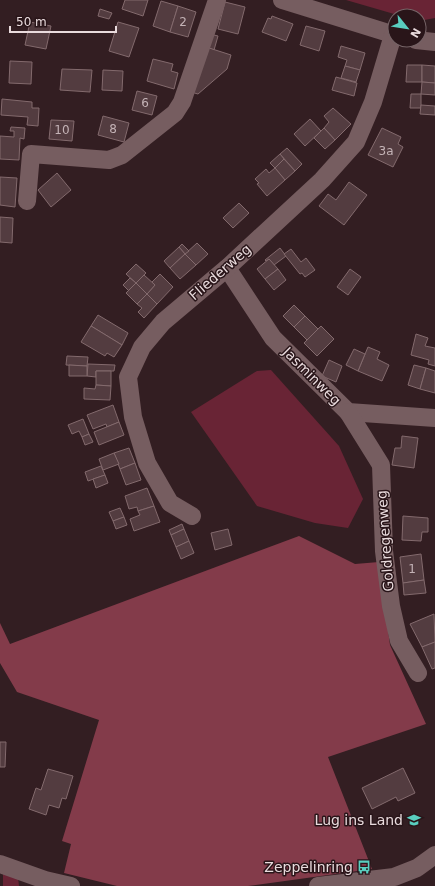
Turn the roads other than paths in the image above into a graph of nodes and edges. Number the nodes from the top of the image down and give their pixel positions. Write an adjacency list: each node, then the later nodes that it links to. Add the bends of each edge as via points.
1 (217, 0): 5 (street, via 182,102 175,113 122,155 109,160 31,154)
2 (282, 0): 3 (street)
3 (387, 33)
4 (390, 48): 6 (street, Fliederweg, via 373,102 356,142 322,180)
5 (27, 201)
6 (227, 268): 7 (street, Jasminweg, via 273,338); 9 (street, Fliederweg, via 163,322 142,347 128,377 133,417 148,463 170,503)
7 (348, 412): 8 (street, Jasminweg); 10 (street, Goldregenweg, via 381,465 384,551 391,606 399,641)
8 (435, 418)
9 (192, 516)
10 (418, 673)
11 (435, 854): 13 (street)
12 (0, 864): 14 (street)
13 (395, 882): 15 (street)
14 (71, 886)
15 (318, 886)

